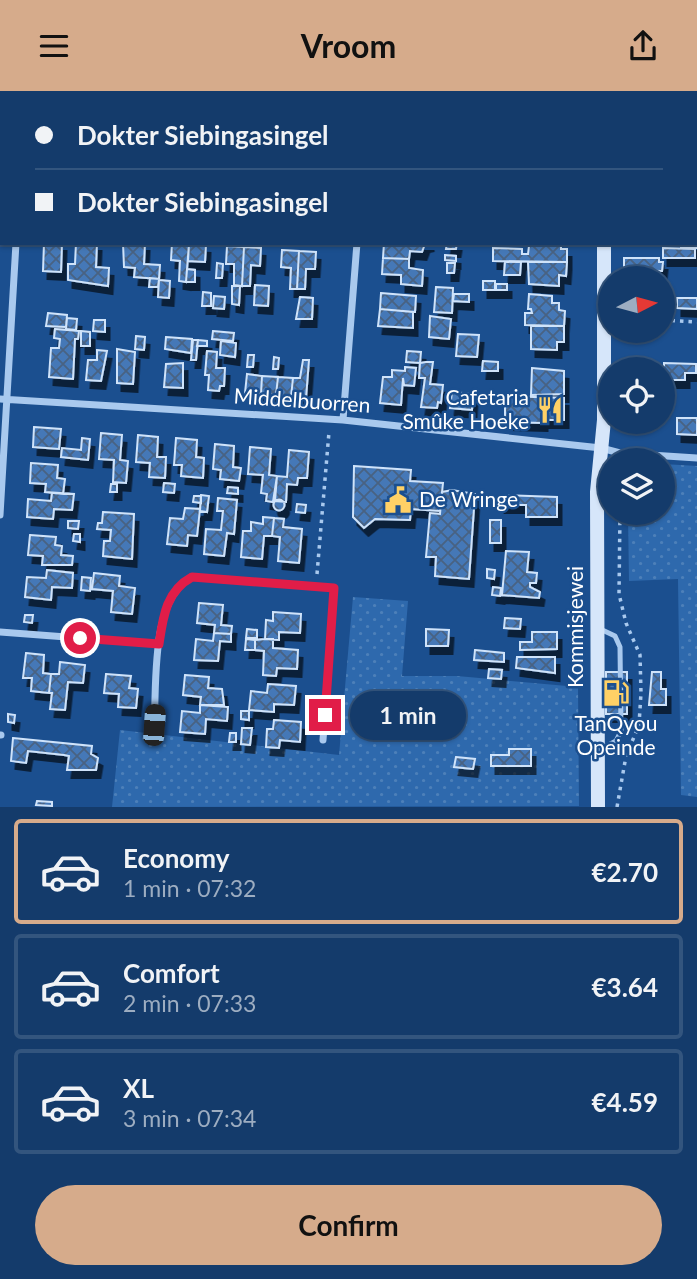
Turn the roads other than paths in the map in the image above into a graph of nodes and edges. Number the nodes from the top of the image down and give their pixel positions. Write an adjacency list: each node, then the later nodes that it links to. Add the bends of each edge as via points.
1 (16, 245): 4 (street)
2 (357, 245): 5 (street)
3 (604, 245): 6 (street, Kommisjewei)
4 (3, 399): 5 (street, Middelbuorren); 10 (street)
5 (343, 421): 6 (street, Middelbuorren)
6 (601, 448)
7 (675, 457): 8 (street)
8 (697, 458)
9 (598, 481): 11 (street, Kommisjewei)
10 (0, 515)
11 (597, 628): 16 (street, Kommisjewei); 16 (lane, via 610,632 620,647 621,730 616,741)
12 (0, 632): 13 (street)
13 (159, 644): 14 (street); 15 (street, via 169,601 179,584 192,577 334,588)
14 (154, 725)
15 (323, 740)
16 (598, 750): 17 (street, Kommisjewei)
17 (598, 807)

